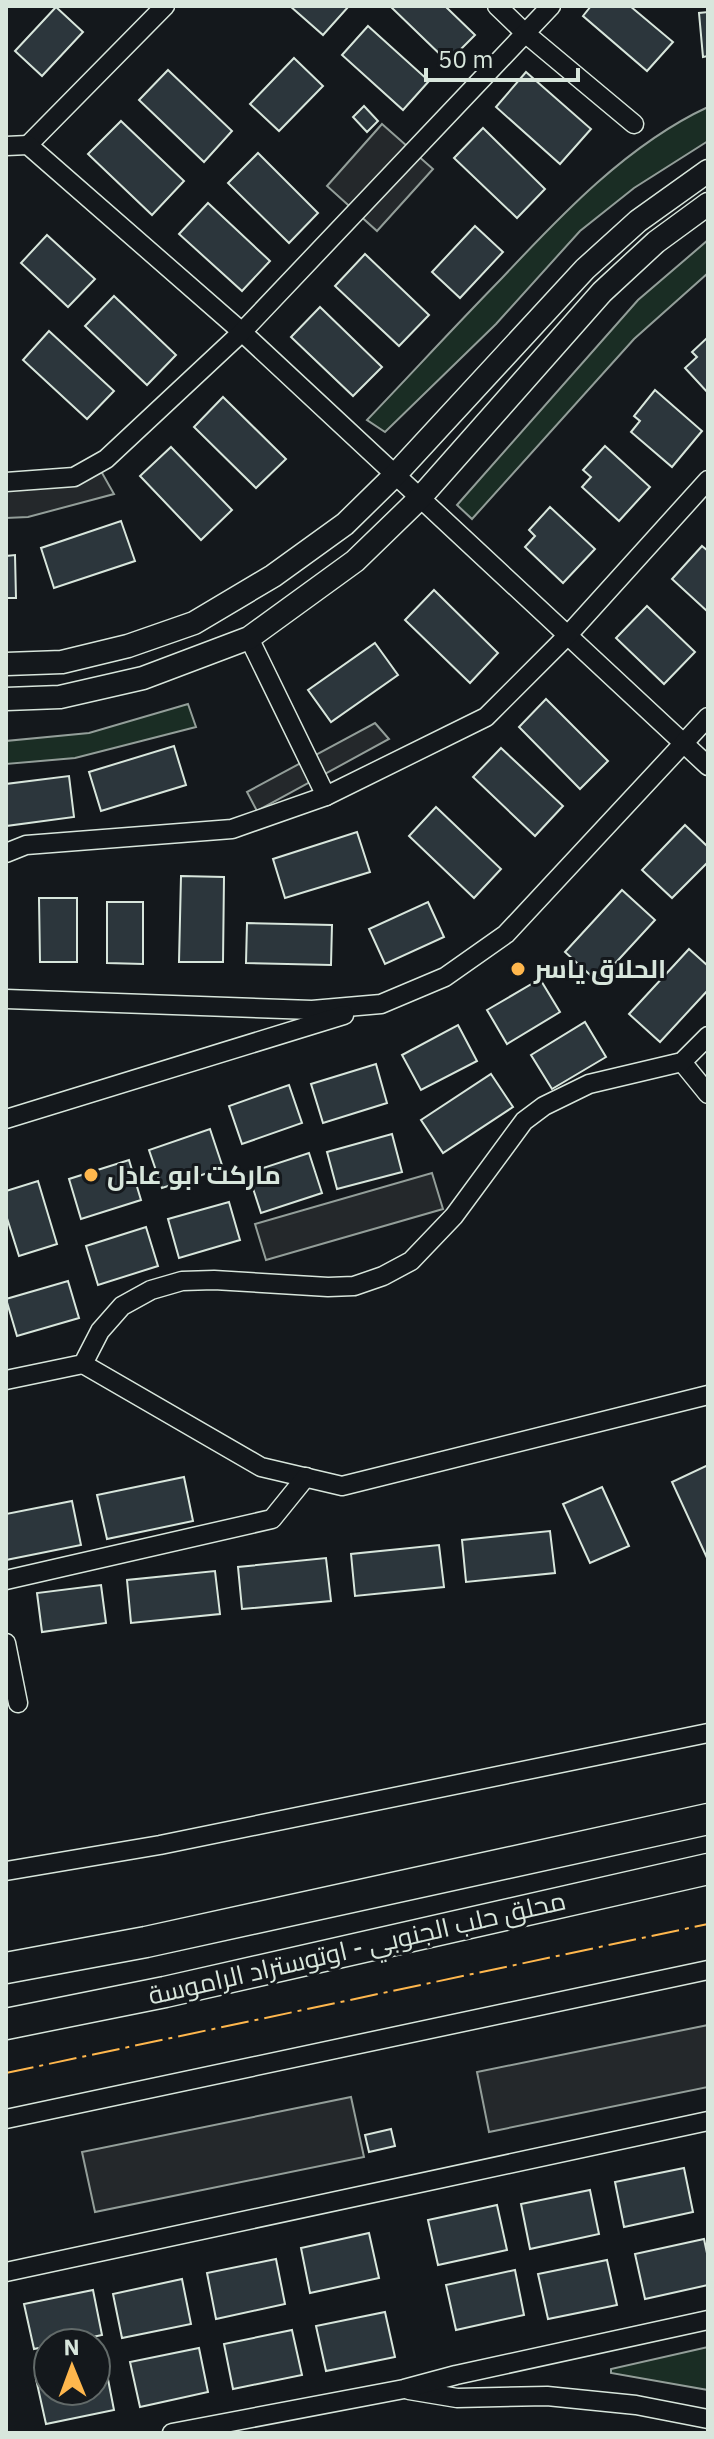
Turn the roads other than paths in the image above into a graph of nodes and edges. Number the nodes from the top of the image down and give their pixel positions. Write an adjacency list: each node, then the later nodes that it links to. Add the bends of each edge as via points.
1 (165, 6): 6 (street)
2 (497, 6): 4 (street)
3 (551, 6): 4 (street)
4 (525, 33): 5 (street); 10 (street)
5 (634, 124)
6 (28, 145): 7 (street); 10 (street)
7 (6, 146)
8 (708, 171): 11 (street, via 638,221 585,269)
9 (708, 204): 14 (street, via 602,292)
10 (242, 332): 11 (street); 13 (street, via 106,459 74,477)
11 (395, 475): 14 (street); 17 (street, via 345,524 273,576 194,623 62,662)
12 (708, 480): 15 (street)
13 (6, 482)
14 (419, 499): 15 (street); 16 (street, via 355,561)
15 (568, 635): 20 (street); 22 (street, via 486,717)
16 (249, 638): 18 (street, via 143,678 60,697); 22 (street)
17 (6, 664)
18 (6, 699)
19 (708, 717): 20 (street)
20 (683, 743): 21 (street); 25 (street, via 506,934 445,977)
21 (708, 766)
22 (326, 796): 23 (street, via 232,829 26,845)
23 (6, 853)
24 (6, 999): 25 (street, via 312,1010)
25 (381, 1004): 29 (street)
26 (708, 1036): 27 (street)
27 (682, 1062): 28 (street); 30 (street, via 589,1084 544,1106 524,1121 454,1216 411,1261 383,1276 354,1286 214,1280 182,1281 151,1290 122,1306 100,1331)
28 (708, 1094)
29 (6, 1119)
30 (83, 1364): 31 (street); 33 (street, via 261,1467)
31 (6, 1380)
32 (708, 1395): 33 (street, via 342,1486)
33 (306, 1477): 34 (street, via 272,1519)
34 (6, 1580)
35 (6, 1643): 36 (street)
36 (18, 1703)
37 (708, 1733): 40 (street, via 160,1845)
38 (708, 1819): 41 (highway, محلق حلب الجنوبي - اوتوستراد الراموسة)
39 (708, 1869): 43 (highway, محلق حلب الجنوبي - اوتوستراد الراموسة)
40 (6, 1871)
41 (6, 1968)
42 (708, 1970): 44 (street)
43 (6, 2024)
44 (6, 2119)
45 (708, 2121): 46 (street)
46 (6, 2272)
47 (708, 2320): 48 (street)
48 (404, 2389): 49 (street, via 457,2398 547,2396); 50 (street)
49 (708, 2419)
50 (233, 2426): 51 (street)
51 (172, 2433)

